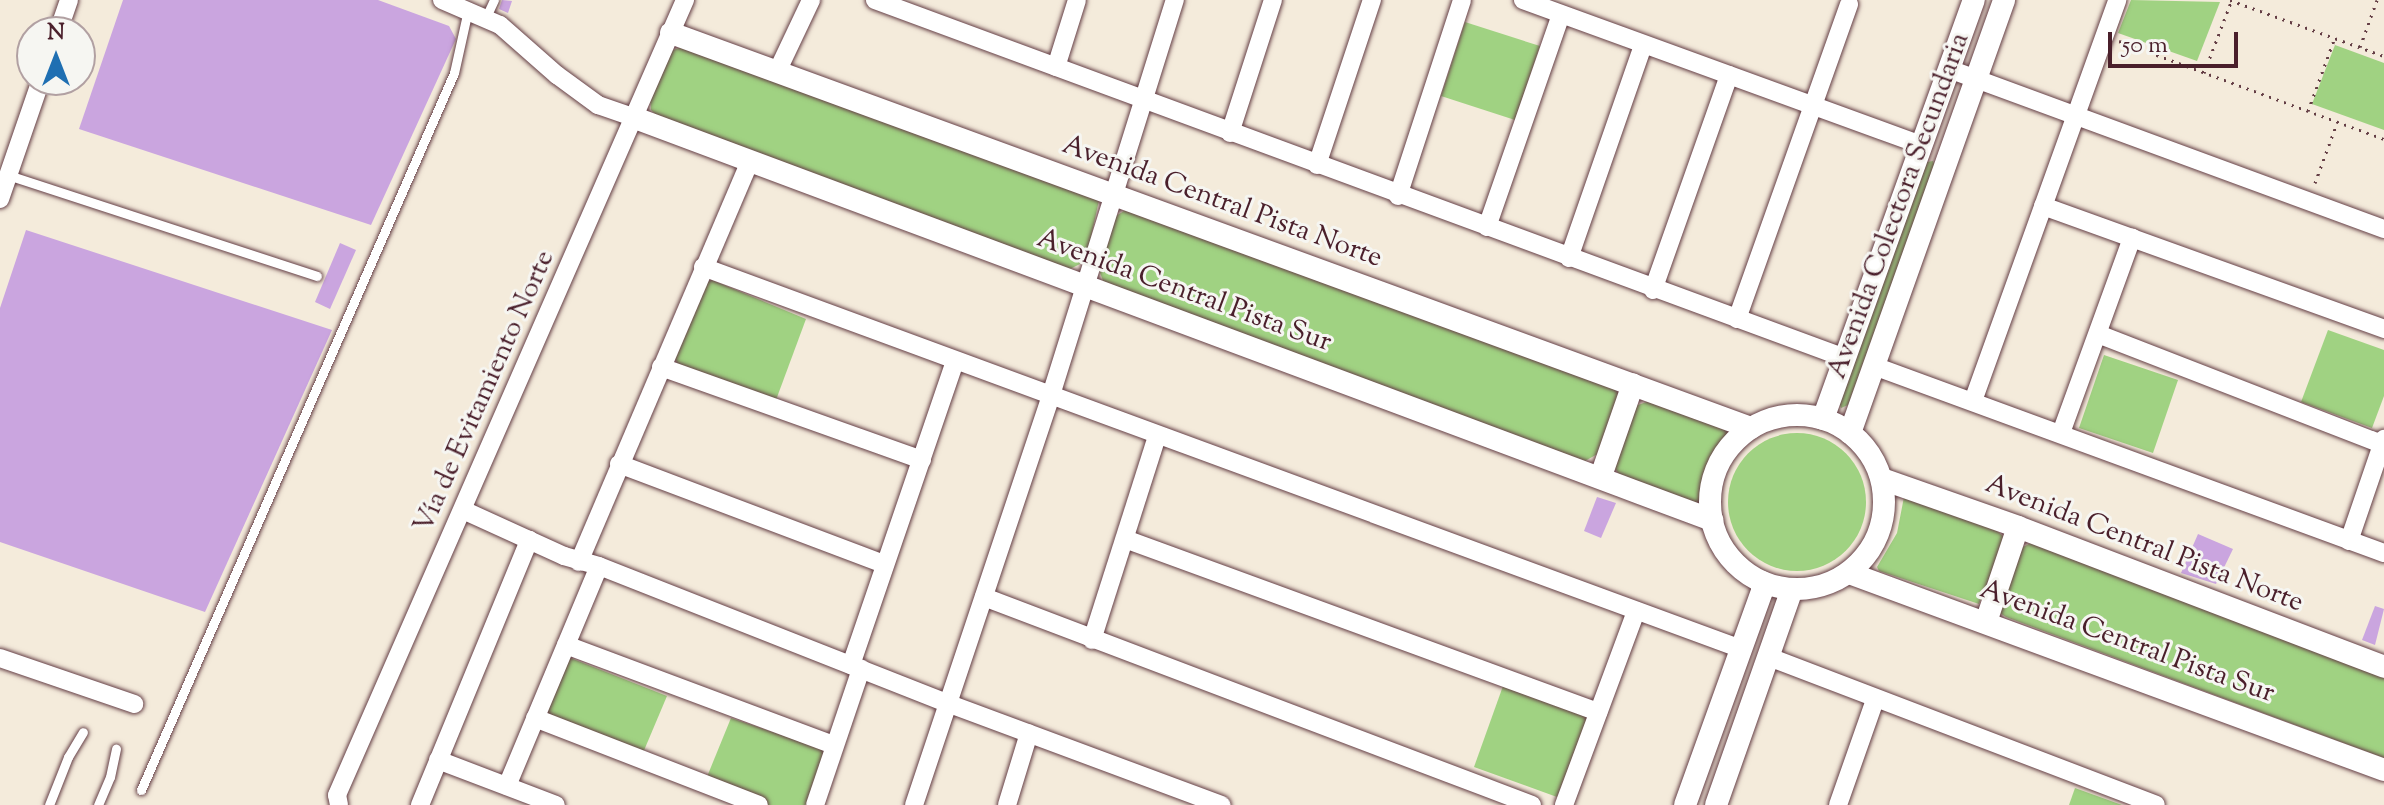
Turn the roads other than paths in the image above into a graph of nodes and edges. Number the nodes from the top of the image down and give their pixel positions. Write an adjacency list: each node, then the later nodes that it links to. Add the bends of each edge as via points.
1 (442, 0): 16 (street)
2 (685, 0): 18 (street, Vía de Evitamiento Norte)
3 (811, 0): 22 (street)
4 (875, 0): 20 (street)
5 (1077, 0): 20 (street)
6 (1175, 0): 26 (street)
7 (1273, 0): 30 (street)
8 (1372, 0): 33 (street)
9 (1462, 0): 36 (street)
10 (1523, 0): 17 (street)
11 (1974, 0): 21 (street, Avenida Colectora Secundaria)
12 (2004, 0): 24 (street, Avenida Colectora Secundaria)
13 (2117, 0): 28 (street)
14 (1846, 1): 27 (street)
15 (490, 8): 16 (street); 29 (street, via 598,105)
16 (468, 10): 102 (lane, via 454,73)
17 (1561, 15): 19 (street); 39 (street)
18 (671, 33): 22 (street, Avenida Central Pista Norte); 29 (street, Vía de Evitamiento Norte)
19 (1643, 46): 23 (street); 42 (street)
20 (1056, 67): 26 (street)
21 (1949, 69): 24 (street); 31 (street, Avenida Colectora Secundaria)
22 (777, 72): 35 (street, Avenida Central Pista Norte)
23 (1729, 75): 27 (street); 46 (street)
24 (1976, 80): 28 (street); 52 (street, Avenida Colectora Secundaria)
25 (35, 96): 34 (street)
26 (1143, 99): 30 (street); 35 (street)
27 (1814, 107): 31 (street); 47 (street)
28 (2076, 116): 38 (street); 40 (street)
29 (635, 118): 32 (street, Avenida Central Pista Sur); 67 (street, Vía de Evitamiento Norte)
30 (1230, 133): 33 (street)
31 (1922, 145): 50 (street, Avenida Colectora Secundaria)
32 (749, 163): 43 (street); 45 (street, Avenida Central Pista Sur)
33 (1317, 165): 36 (street)
34 (8, 175): 37 (street); 44 (lane)
35 (1114, 194): 45 (street); 54 (street, Avenida Central Pista Norte)
36 (1398, 196): 39 (street)
37 (0, 199)
38 (2043, 206): 41 (street); 56 (street)
39 (1487, 227): 42 (street)
40 (2384, 229)
41 (2132, 238): 48 (street); 49 (street)
42 (1569, 258): 46 (street)
43 (703, 267): 51 (street); 53 (street)
44 (317, 276)
45 (1085, 287): 55 (street); 65 (street, Avenida Central Pista Sur)
46 (1653, 290): 47 (street)
47 (1737, 319): 50 (street)
48 (2384, 329)
49 (2098, 334): 60 (street); 62 (street)
50 (1845, 358): 57 (street, Avenida Colectora Secundaria)
51 (955, 362): 55 (street); 63 (street)
52 (1874, 366): 56 (street); 59 (street, Avenida Colectora Secundaria)
53 (661, 367): 63 (street); 64 (street)
54 (1633, 384): 58 (street, Avenida Central Pista Norte); 65 (street)
55 (1051, 395): 61 (street); 80 (street)
56 (1973, 401): 60 (street)
57 (1823, 419): 58 (street, via 1791,415); 59 (street)
58 (1751, 428): 68 (street, via 1735,441 1714,478)
59 (1850, 433): 66 (street, via 1870,453)
60 (2061, 433): 72 (street)
61 (1157, 436): 70 (street); 81 (street)
62 (2383, 442): 72 (street)
63 (922, 460): 75 (street)
64 (619, 464): 74 (street); 75 (street)
65 (1601, 476): 68 (street, Avenida Central Pista Sur)
66 (1882, 479): 69 (street, Avenida Central Pista Norte); 77 (street, via 1885,506 1880,531 1868,554)
67 (463, 510): 71 (street); 105 (street, Vía de Evitamiento Norte, via 337,795)
68 (1712, 520): 78 (street, via 1729,557)
69 (2018, 527): 82 (street); 89 (street, Avenida Central Pista Norte)
70 (1125, 539): 83 (street); 93 (street)
71 (529, 540): 74 (street); 99 (street)
72 (2349, 541): 73 (street)
73 (2384, 553)
74 (579, 562): 76 (street)
75 (883, 564): 88 (street)
76 (599, 566): 84 (street); 88 (street)
77 (1849, 573): 79 (street, via 1812,588); 82 (street, Avenida Central Pista Sur)
78 (1762, 582): 79 (street); 85 (street)
79 (1792, 589): 86 (street)
80 (984, 597): 83 (street); 91 (street)
81 (1636, 611): 85 (street); 93 (street)
82 (1986, 622): 100 (street, Avenida Central Pista Sur)
83 (1092, 640): 113 (street)
84 (566, 645): 94 (street); 97 (street)
85 (1741, 649): 115 (street)
86 (1769, 657): 90 (street); 116 (street)
87 (0, 658): 92 (street)
88 (856, 667): 91 (street); 97 (street)
89 (2384, 667)
90 (1875, 700): 117 (street); 118 (street)
91 (947, 703): 96 (street); 110 (street)
92 (134, 704)
93 (1598, 712): 114 (street)
94 (535, 718): 101 (street); 108 (street)
95 (83, 732): 103 (lane)
96 (1029, 733): 111 (street); 112 (street)
97 (834, 745): 109 (street)
98 (116, 749): 104 (lane)
99 (438, 760): 101 (street); 106 (street)
100 (2384, 770)
101 (507, 786): 107 (street)
102 (141, 790)
103 (49, 805)
104 (98, 805)
105 (339, 805)
106 (420, 805)
107 (556, 805)
108 (759, 805)
109 (815, 805)
110 (914, 805)
111 (1007, 805)
112 (1222, 805)
113 (1532, 805)
114 (1564, 805)
115 (1685, 805)
116 (1716, 805)
117 (1838, 805)
118 (2156, 805)

